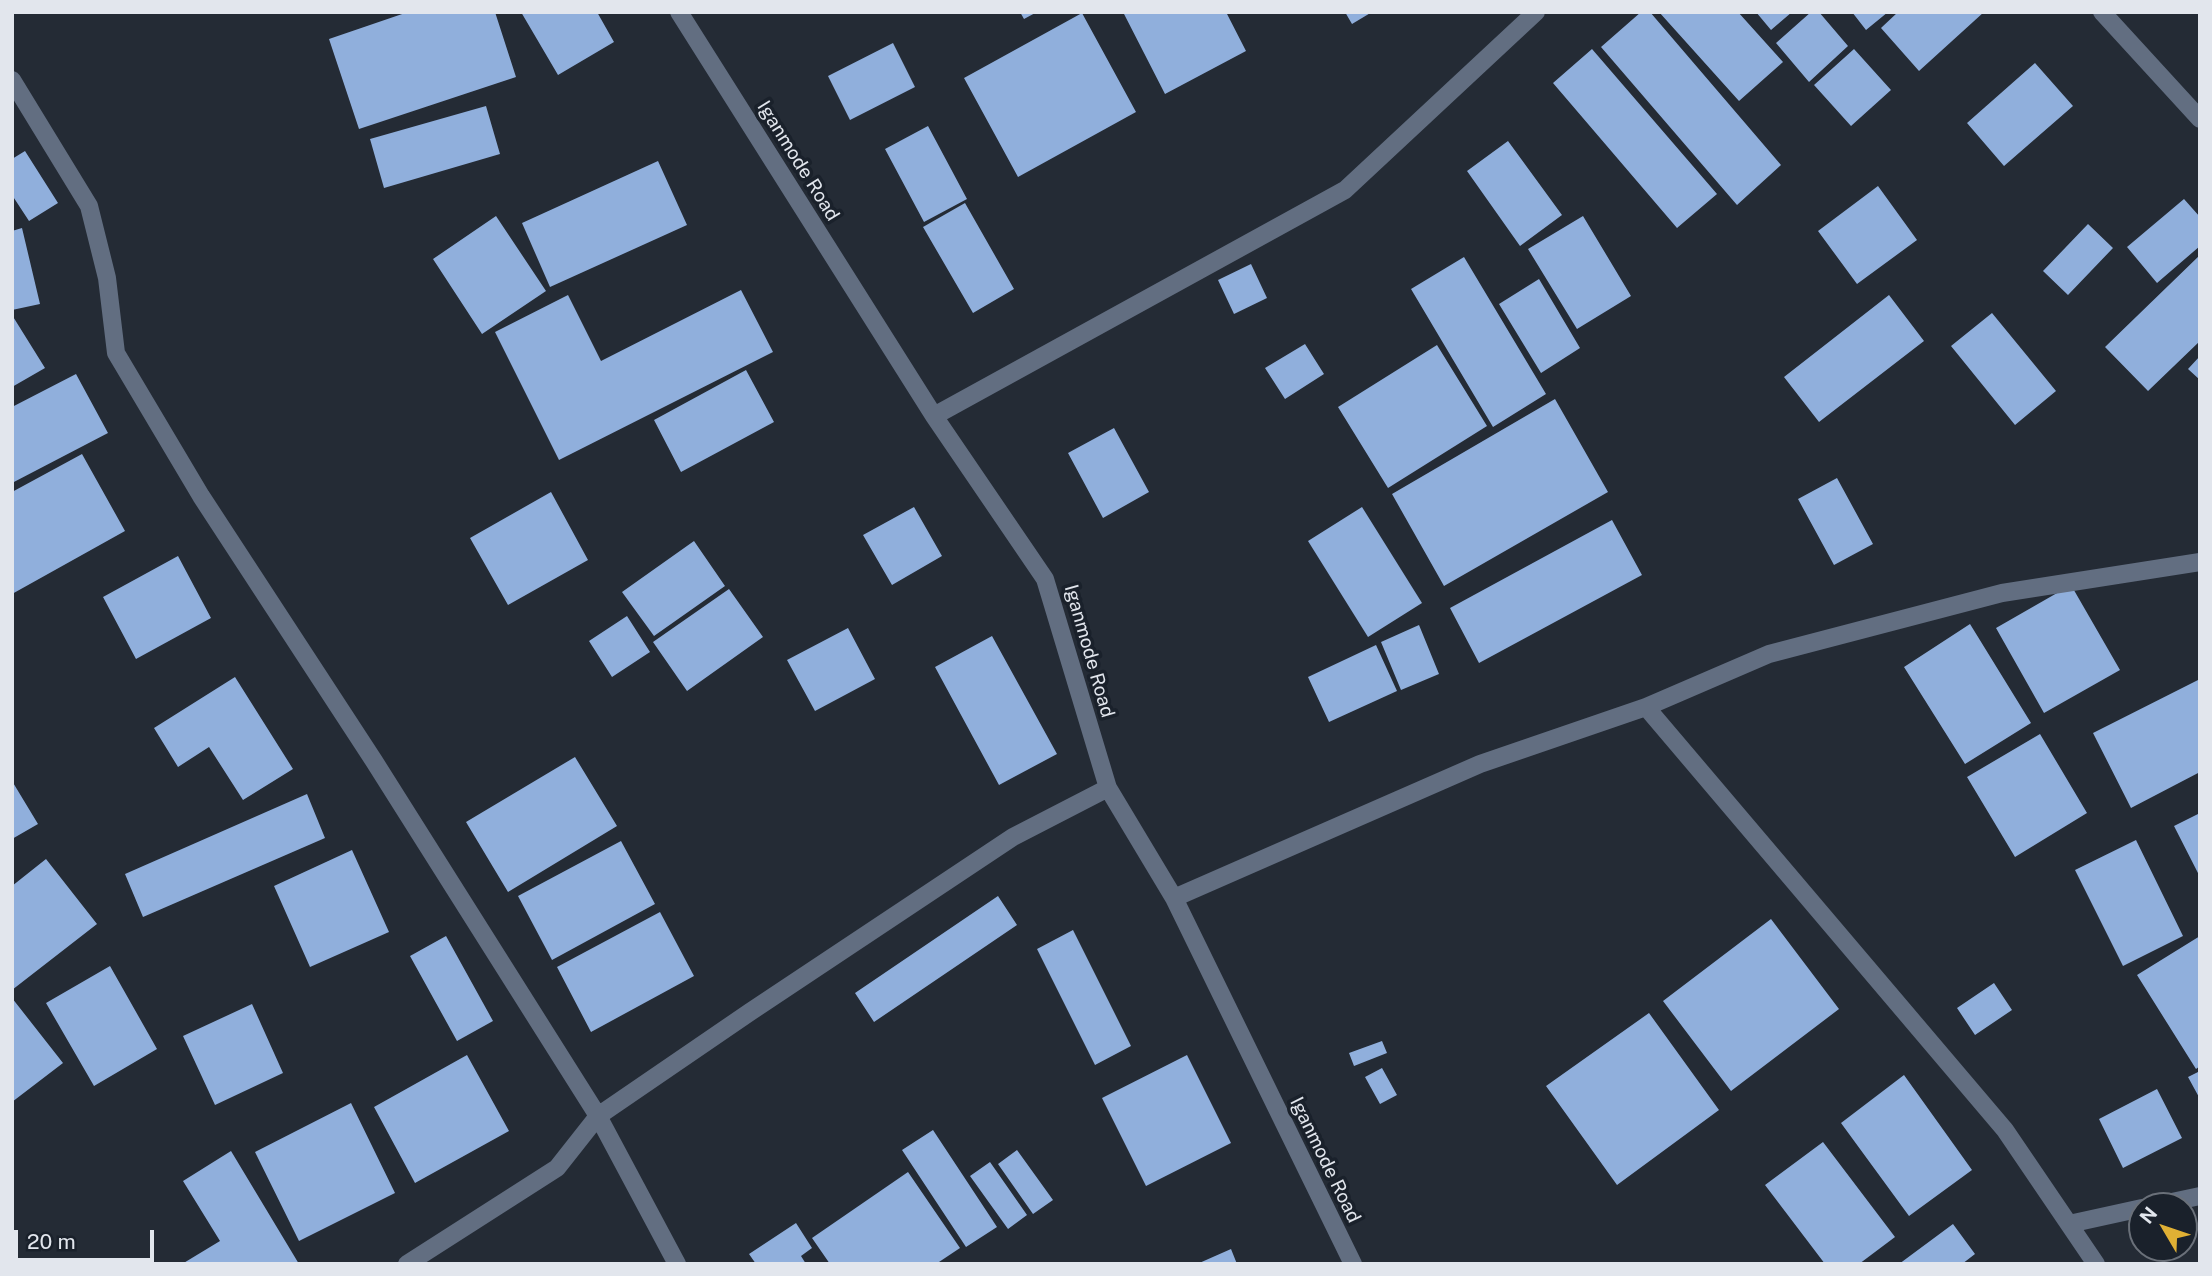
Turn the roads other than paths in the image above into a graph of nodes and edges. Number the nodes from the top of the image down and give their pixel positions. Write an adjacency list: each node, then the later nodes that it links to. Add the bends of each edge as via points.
1 (678, 12): 6 (street, Iganmode Road)
2 (1536, 12): 6 (street, via 1345,190)
3 (2102, 12): 5 (street)
4 (12, 80): 11 (street, via 89,206 107,278 116,352 201,496)
5 (2200, 119)
6 (934, 416): 9 (street, Iganmode Road, via 1045,579)
7 (2200, 562): 8 (street, via 1989,596 1769,654)
8 (1646, 707): 10 (street, via 1480,764); 13 (street, via 2005,1129)
9 (1108, 788): 10 (street, Iganmode Road); 11 (street, via 1013,837)
10 (1174, 898): 16 (street, Iganmode Road)
11 (598, 1116): 14 (street, via 557,1168); 15 (street)
12 (2128, 1211): 13 (street)
13 (2069, 1224): 17 (street)
14 (407, 1264)
15 (677, 1264)
16 (1353, 1264)
17 (2096, 1264)

